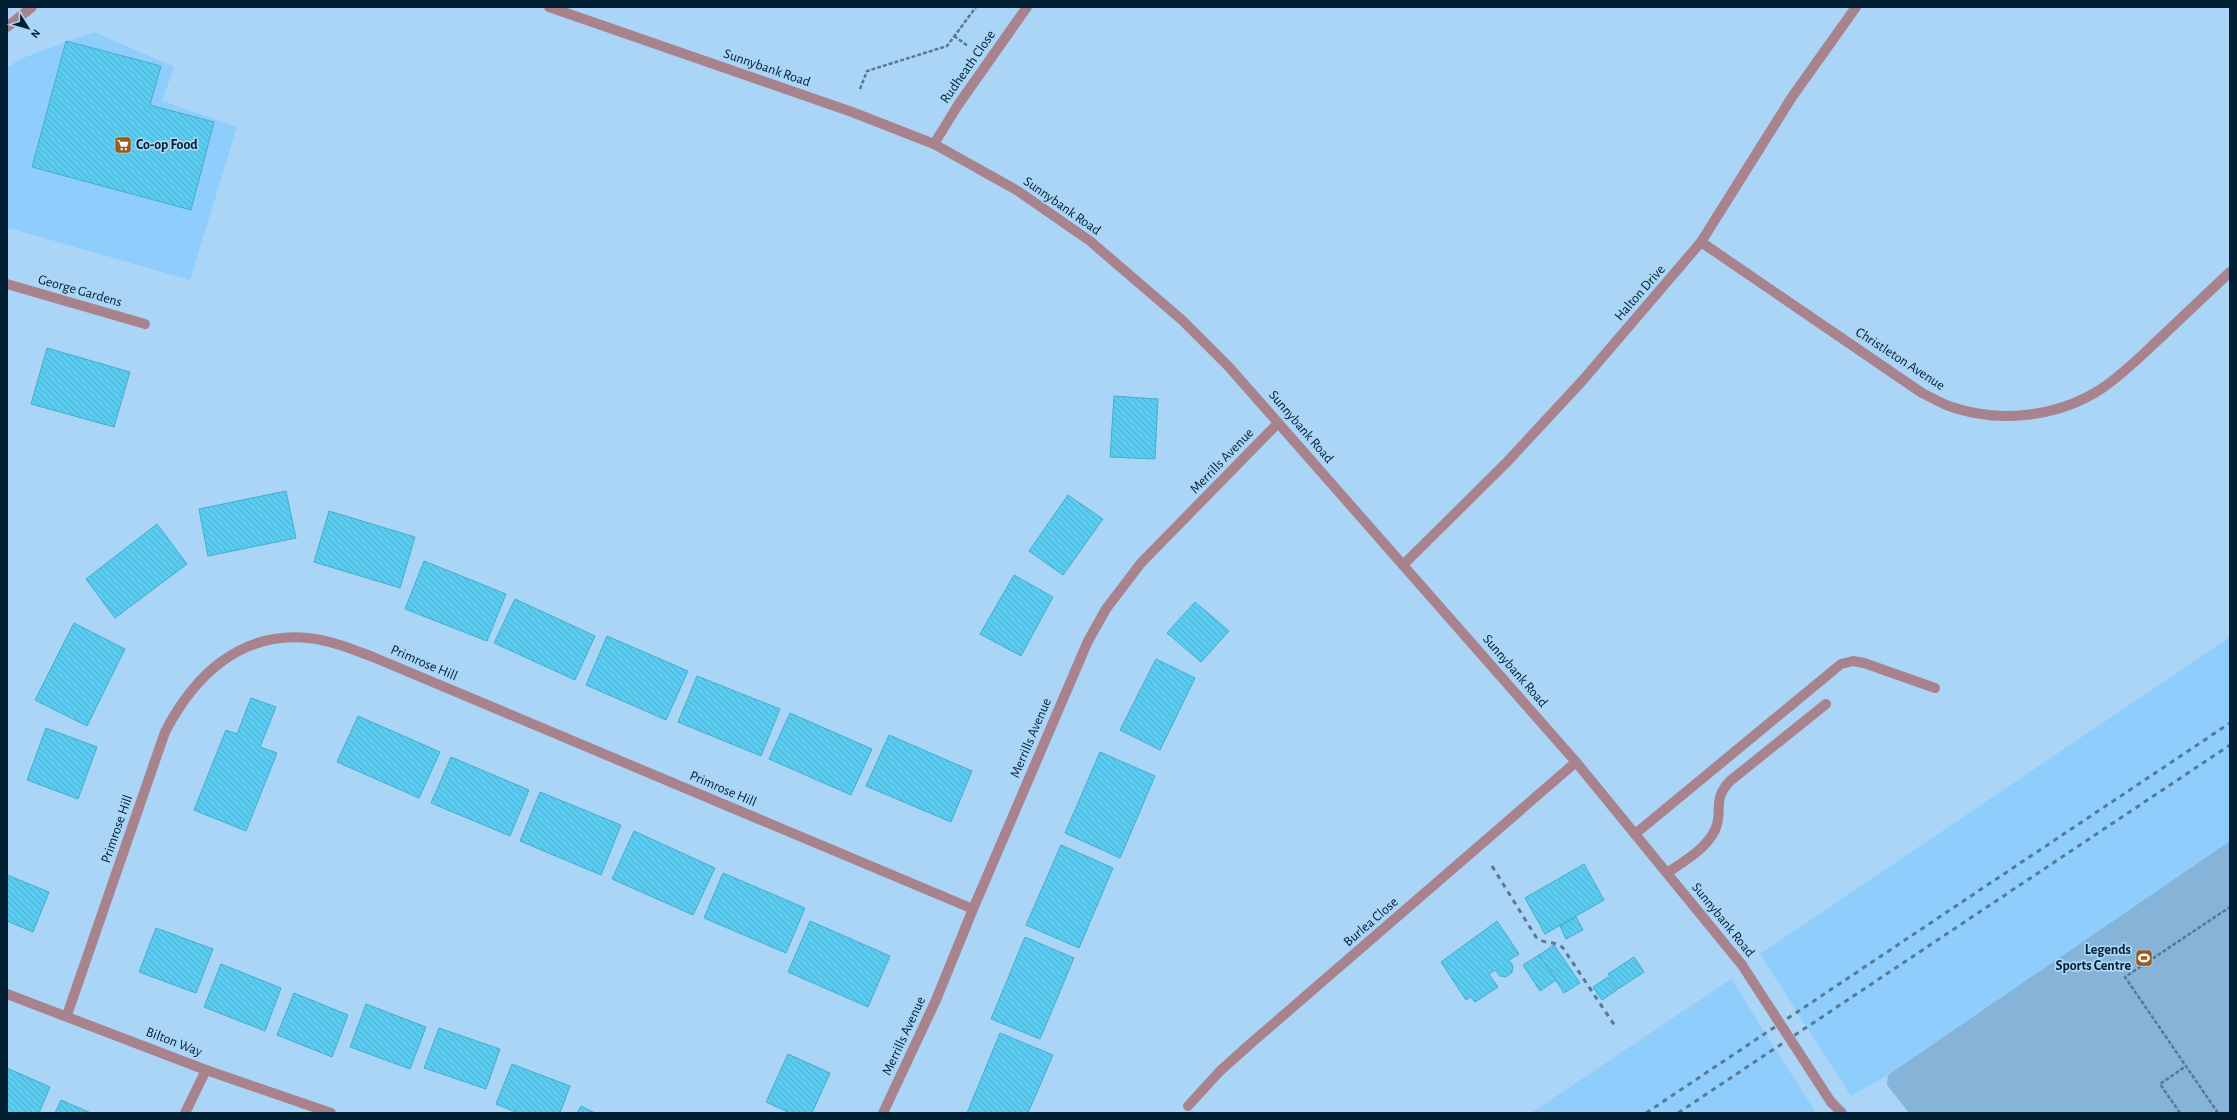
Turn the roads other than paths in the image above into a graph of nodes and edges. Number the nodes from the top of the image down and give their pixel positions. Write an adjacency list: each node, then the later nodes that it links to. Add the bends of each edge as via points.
1 (32, 7): 5 (street)
2 (549, 7): 6 (street, Sunnybank Road, via 852,112)
3 (1027, 7): 6 (street, Rudheath Close, via 958,105)
4 (1856, 7): 7 (street, Halton Drive, via 1792,97)
5 (7, 27)
6 (934, 144): 11 (street, Sunnybank Road, via 1052,213 1117,263 1206,343)
7 (1702, 242): 8 (street, Christleton Avenue, via 1922,393 1949,406 2001,416 2041,413 2076,402 2101,389 2124,371); 12 (street, Halton Drive, via 1583,380 1507,462)
8 (2230, 272)
9 (7, 284): 10 (street, George Gardens)
10 (145, 324)
11 (1278, 423): 12 (street, Sunnybank Road); 18 (street, Merrills Avenue, via 1141,563 1106,609 1088,641)
12 (1403, 564): 15 (street, Sunnybank Road)
13 (1935, 688): 16 (street, via 1864,663 1853,661 1841,664)
14 (1826, 704): 17 (street, via 1730,781 1722,790 1718,802 1716,828 1709,840)
15 (1576, 762): 16 (street, Sunnybank Road); 22 (street, Burlea Close, via 1243,1050)
16 (1635, 834): 17 (street, Sunnybank Road)
17 (1667, 873): 26 (street, Sunnybank Road, bridge, via 1742,965 1830,1102)
18 (973, 909): 20 (street, Primrose Hill, via 373,657 325,641 309,638 278,639 238,651 221,661 207,672 178,707 165,732); 25 (street, Merrills Avenue, via 936,1000)
19 (7, 994): 20 (street, Bilton Way)
20 (67, 1015): 21 (street, Bilton Way)
21 (206, 1070): 23 (street); 24 (street, Bilton Way)
22 (1188, 1106)
23 (185, 1113)
24 (332, 1113)
25 (883, 1113)
26 (1842, 1113)

